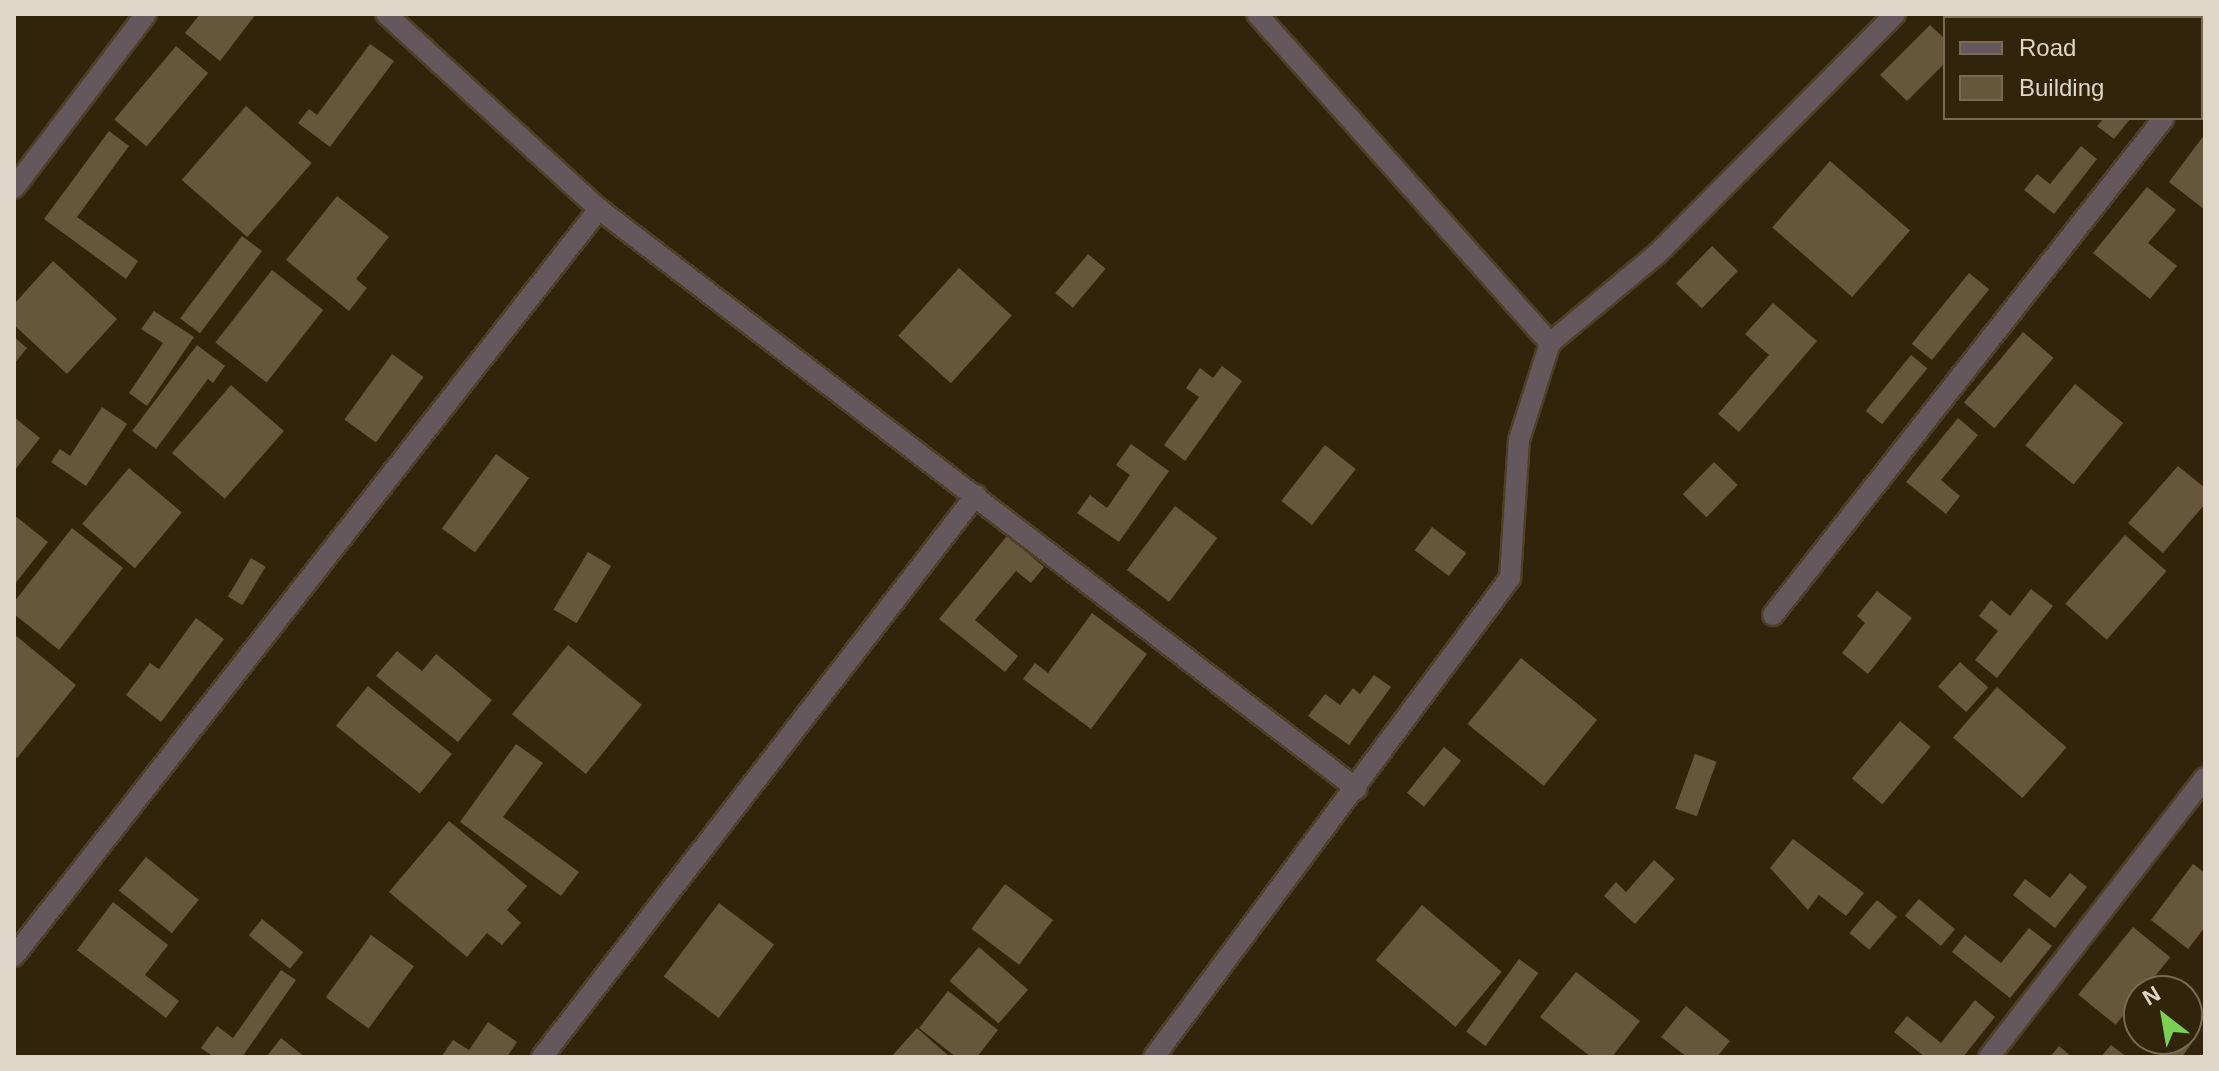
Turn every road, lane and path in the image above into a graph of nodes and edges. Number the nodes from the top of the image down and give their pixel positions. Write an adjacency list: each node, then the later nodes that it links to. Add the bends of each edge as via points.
1 (146, 14): 6 (street)
2 (386, 14): 7 (street)
3 (1257, 14): 8 (street)
4 (1895, 14): 8 (street, via 1657,254)
5 (2162, 120): 10 (street)
6 (14, 188)
7 (599, 209): 9 (street); 13 (street)
8 (1550, 343): 12 (street, via 1519,440 1510,578)
9 (976, 495): 12 (street); 14 (street)
10 (1773, 615)
11 (2205, 778): 16 (street)
12 (1357, 789): 15 (street)
13 (14, 956)
14 (542, 1057)
15 (1154, 1057)
16 (1989, 1057)

